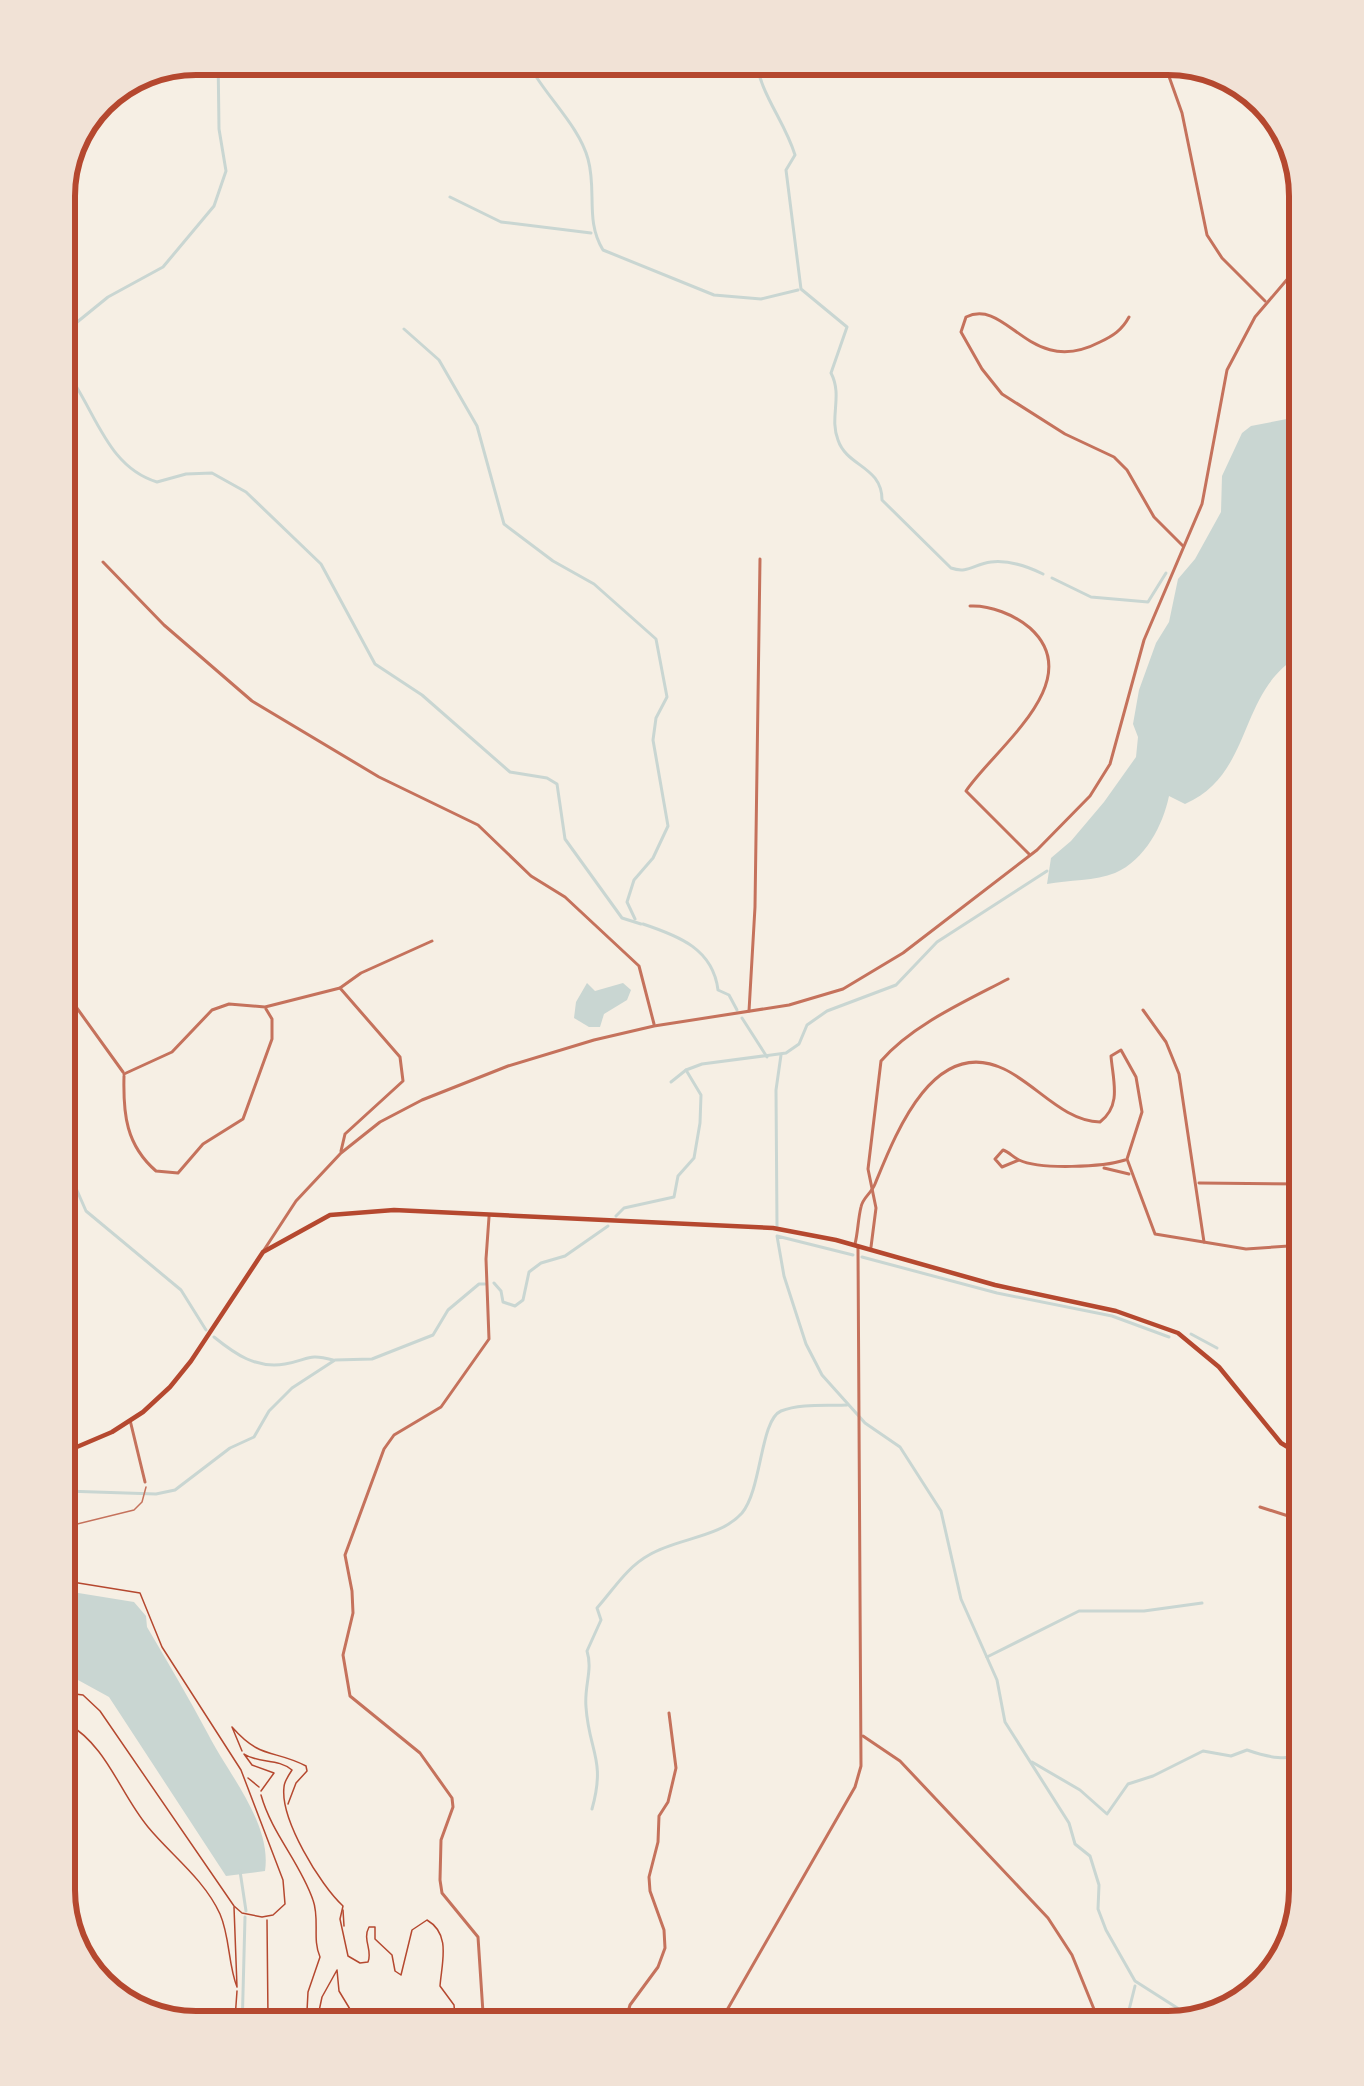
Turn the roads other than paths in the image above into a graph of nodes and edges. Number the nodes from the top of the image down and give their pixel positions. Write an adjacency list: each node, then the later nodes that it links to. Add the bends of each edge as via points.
1 (1168, 75): 3 (street, via 1207,236)
2 (1289, 276): 3 (street)
3 (1267, 302): 5 (street, via 1227,370 1202,504)
4 (1129, 317): 5 (street, via 1112,336 1071,354 1037,346 986,313 966,317 962,332 1002,394 1114,457)
5 (1184, 548): 9 (street, via 1144,640 1110,764)
6 (760, 559): 16 (street)
7 (103, 562): 17 (street, via 253,701 478,825 565,897 639,966)
8 (970, 606): 9 (street, via 1030,628 1042,645 1048,676 1039,705 966,791)
9 (1030, 856): 16 (street, via 864,979)
10 (432, 941): 12 (street)
11 (1008, 979): 26 (street, via 881,1061)
12 (340, 988): 14 (street); 19 (street, via 404,1070 403,1081 345,1134)
13 (75, 1006): 18 (street)
14 (265, 1007): 18 (street, via 212,1010 172,1052); 18 (street, via 272,1039 244,1119 203,1144 178,1173 156,1172 132,1144)
15 (1143, 1010): 24 (street, via 1179,1074)
16 (749, 1013): 17 (street)
17 (654, 1026): 19 (street, via 508,1066 422,1100)
18 (124, 1074)
19 (341, 1153): 32 (street)
20 (1127, 1159): 22 (street); 23 (street); 26 (street, via 1142,1112 1121,1050 1111,1056 1112,1113 1100,1122 1070,1113 1007,1070 966,1064 944,1072 912,1106)
21 (1019, 1160): 22 (street)
22 (1102, 1168): 23 (street)
23 (1132, 1174): 28 (street, via 1155,1234)
24 (1197, 1183): 25 (street); 28 (street)
25 (1289, 1184)
26 (872, 1193): 30 (street, via 861,1208); 31 (street)
27 (489, 1214): 30 (main road, via 757,1226); 32 (main road, via 330,1215); 42 (street, via 489,1339 441,1407 394,1436 374,1468 345,1555 352,1613 343,1654 350,1696 421,1753 452,1798 440,1880 478,1937)
28 (1204, 1244): 29 (street)
29 (1289, 1246)
30 (856, 1247): 31 (main road); 41 (street)
31 (871, 1251): 35 (main road, via 1178,1333)
32 (263, 1252): 33 (main road, via 191,1361)
33 (130, 1420): 34 (main road); 36 (street)
34 (75, 1447)
35 (1289, 1447)
36 (146, 1482): 39 (lane, via 134,1510)
37 (1260, 1507): 38 (street)
38 (1289, 1516)
39 (75, 1525)
40 (669, 1713): 43 (street, via 676,1768 650,1877 665,1948)
41 (862, 1735): 44 (street, via 855,1787); 45 (street, via 900,1761 1048,1918)
42 (483, 2011)
43 (628, 2011)
44 (726, 2011)
45 (1095, 2011)

